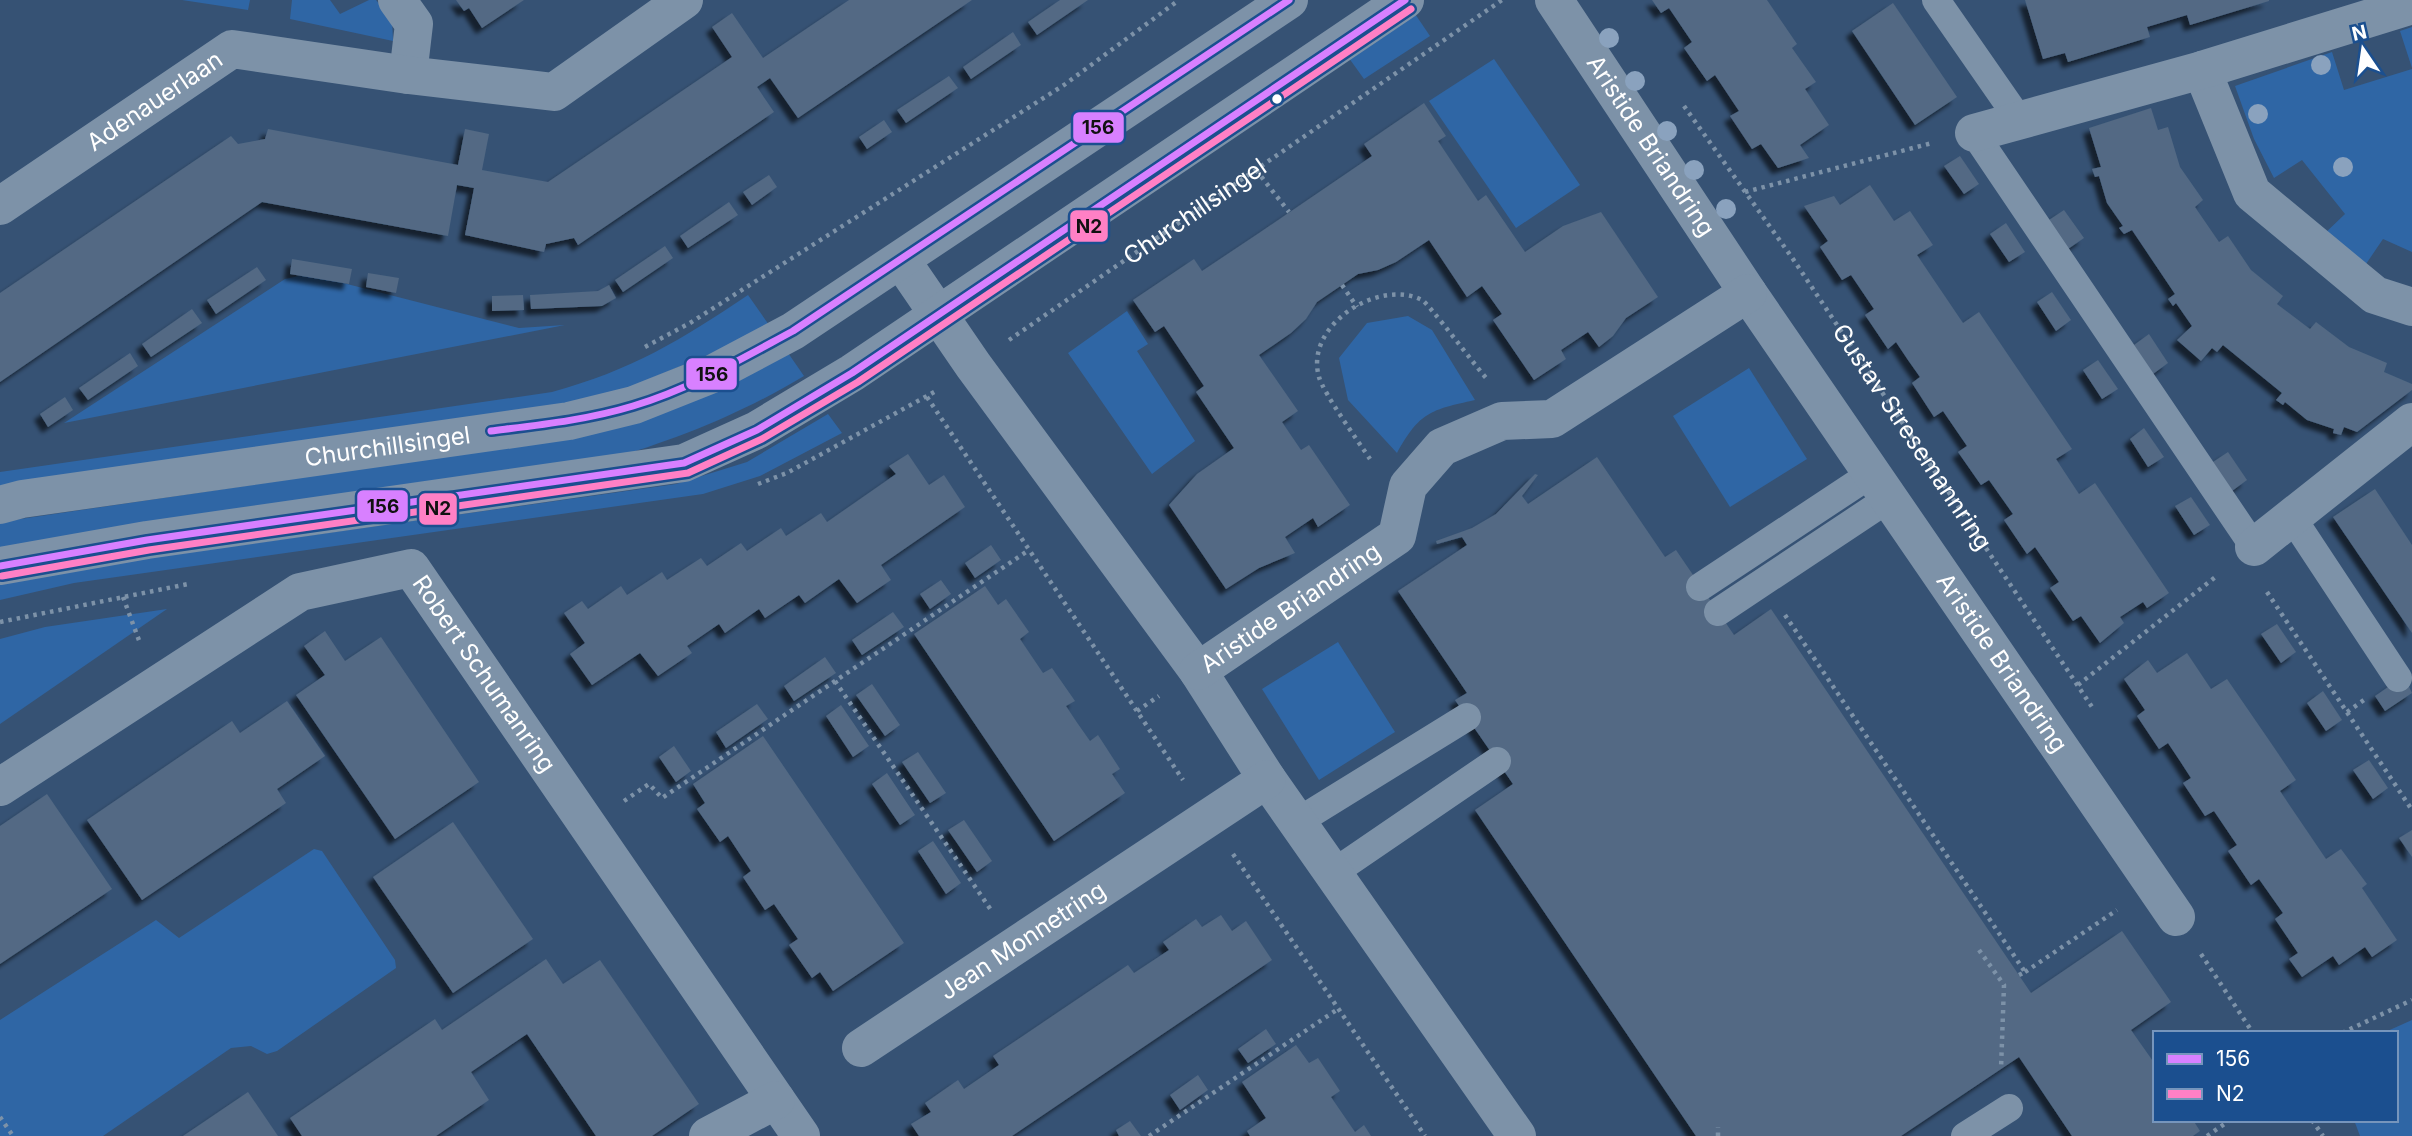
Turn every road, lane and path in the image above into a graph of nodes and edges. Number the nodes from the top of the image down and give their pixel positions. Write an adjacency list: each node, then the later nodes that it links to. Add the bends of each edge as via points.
1 (397, 0): 11 (street, via 414,24)
2 (684, 0): 11 (street, Adenauerlaan, via 554,92)
3 (1178, 0): 20 (path, via 1064,85)
4 (1289, 0): 19 (street, Churchillsingel)
5 (1405, 0): 25 (street)
6 (1502, 0): 15 (path, Churchillsingel)
7 (1553, 0): 22 (street, Aristide Briandring)
8 (1937, 0): 13 (lane)
9 (2412, 5): 10 (street)
10 (2202, 69): 13 (street); 24 (street, via 2252,193 2375,295)
11 (408, 75): 17 (street, Adenauerlaan, via 232,49)
12 (1680, 101): 16 (path, Gustav Stresemannring)
13 (2018, 118): 14 (street)
14 (1974, 133): 16 (path); 36 (lane)
15 (1256, 170): 18 (path); 26 (path, Churchillsingel)
16 (1745, 191): 44 (path, Gustav Stresemannring)
17 (0, 206)
18 (1289, 212)
19 (901, 260): 25 (street, Aristide Briandring); 33 (street, Churchillsingel, via 793,331 712,374 634,405 569,421)
20 (781, 264)
21 (1342, 285): 23 (path)
22 (1748, 293): 29 (street, Aristide Briandring, via 1552,419); 32 (street, Aristide Briandring)
23 (1357, 307): 29 (path, via 1380,295 1402,294 1425,301 1489,382); 31 (path, via 1339,318 1319,345 1319,377 1371,461)
24 (2412, 307)
25 (938, 314): 26 (street, Aristide Briandring); 37 (street, via 757,430 684,463 147,540)
26 (973, 365): 27 (path, Churchillsingel); 41 (street, Aristide Briandring)
27 (927, 397): 28 (path, Churchillsingel); 35 (path)
28 (885, 417)
29 (1502, 421): 31 (street, Aristide Briandring, via 1442,447)
30 (2412, 422): 34 (street)
31 (1408, 486): 41 (street, Aristide Briandring, via 1397,536)
32 (1880, 486): 38 (lane); 39 (lane); 55 (street, Aristide Briandring)
33 (0, 505)
34 (2291, 516): 36 (street); 42 (lane)
35 (1029, 550): 43 (path); 51 (path)
36 (2248, 552): 44 (path); 50 (path)
37 (0, 566)
38 (1763, 582): 40 (lane); 59 (path)
39 (1700, 586)
40 (1718, 612)
41 (1198, 671): 48 (street)
42 (2398, 678)
43 (835, 681): 53 (path, via 662,799 649,784); 57 (path)
44 (2078, 685): 45 (path, Gustav Stresemannring)
45 (2093, 708)
46 (1467, 717): 52 (lane)
47 (1497, 761): 54 (lane)
48 (1267, 779): 51 (street, Jean Monnetring); 52 (street)
49 (0, 787): 53 (street, Robert Schumanring, via 300,592 411,568)
50 (2412, 810)
51 (1208, 817): 57 (street, Jean Monnetring); 62 (path)
52 (1297, 822): 54 (street)
53 (588, 825): 66 (street, Robert Schumanring)
54 (1333, 873): 76 (street)
55 (2154, 886): 56 (street, Aristide Briandring); 59 (path)
56 (2176, 917): 63 (path)
57 (1015, 945): 65 (street, Jean Monnetring)
58 (1979, 950): 67 (path, via 2004,985 2001,1060)
59 (2025, 972): 60 (path)
60 (2019, 975)
61 (2412, 1000): 64 (path)
62 (1338, 1009): 74 (path); 75 (path)
63 (2252, 1031)
64 (2346, 1031)
65 (861, 1048)
66 (776, 1100): 72 (street); 73 (street, Robert Schumanring)
67 (2008, 1108): 78 (lane)
68 (0, 1118): 71 (path)
69 (2227, 1122): 79 (path)
70 (1718, 1127): 77 (path)
71 (13, 1136)
72 (708, 1136)
73 (802, 1136)
74 (1149, 1136)
75 (1425, 1136)
76 (1517, 1136)
77 (1718, 1136)
78 (1965, 1136)
79 (2207, 1136)

